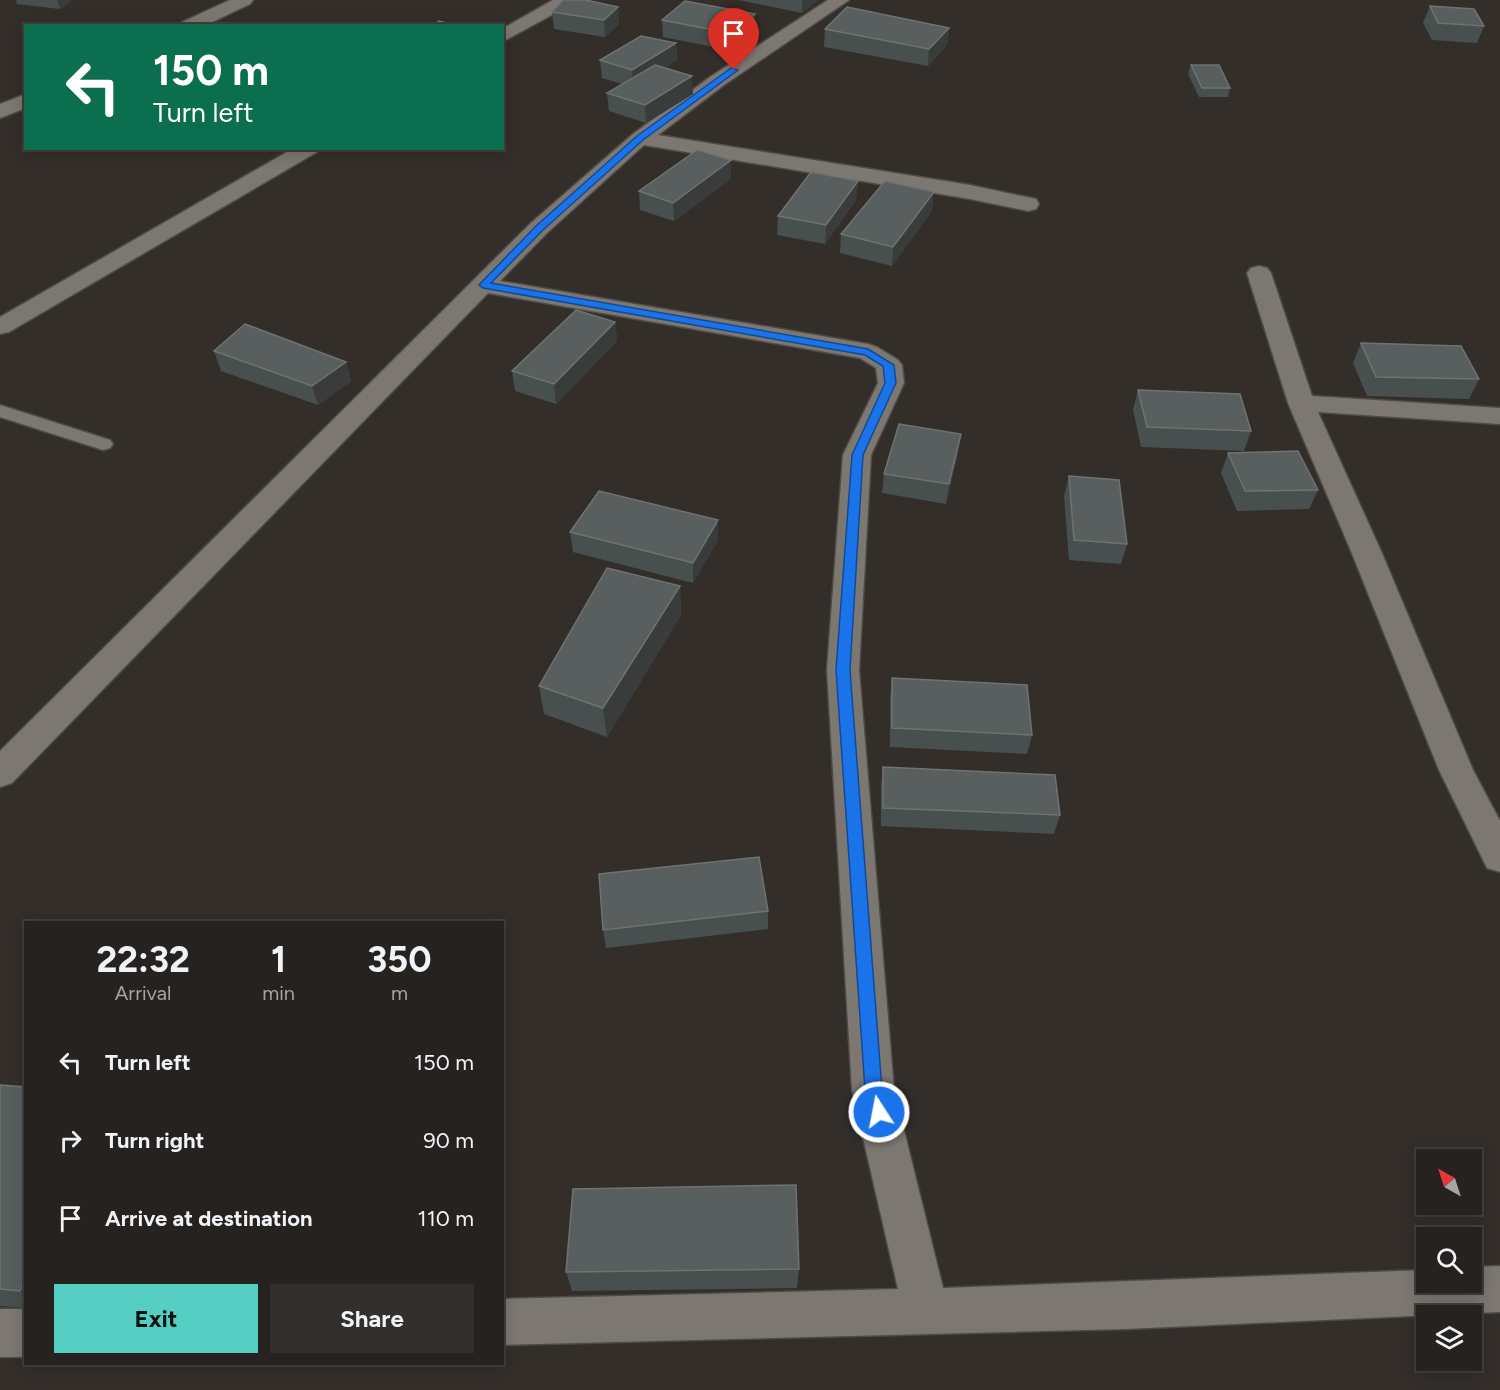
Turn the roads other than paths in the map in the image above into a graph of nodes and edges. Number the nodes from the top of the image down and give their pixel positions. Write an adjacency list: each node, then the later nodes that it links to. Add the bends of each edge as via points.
1 (244, 0): 4 (street)
2 (566, 0): 5 (street)
3 (840, 0): 8 (street, via 717,81)
4 (192, 24)
5 (504, 36)
6 (24, 101): 7 (street)
7 (0, 112)
8 (640, 138): 10 (street); 12 (street)
9 (307, 150): 13 (street)
10 (1028, 204)
11 (1259, 273): 14 (street)
12 (483, 285): 18 (street); 21 (street, via 868,352 889,365 891,383 857,455 843,670 873,1090)
13 (0, 327)
14 (1301, 404): 16 (street); 19 (street, via 1456,770)
15 (0, 411): 17 (lane)
16 (1500, 416)
17 (103, 444)
18 (0, 772)
19 (1500, 857)
20 (1500, 1289): 21 (street)
21 (926, 1312): 22 (street)
22 (504, 1322)
23 (0, 1333): 24 (street)
24 (24, 1333)

